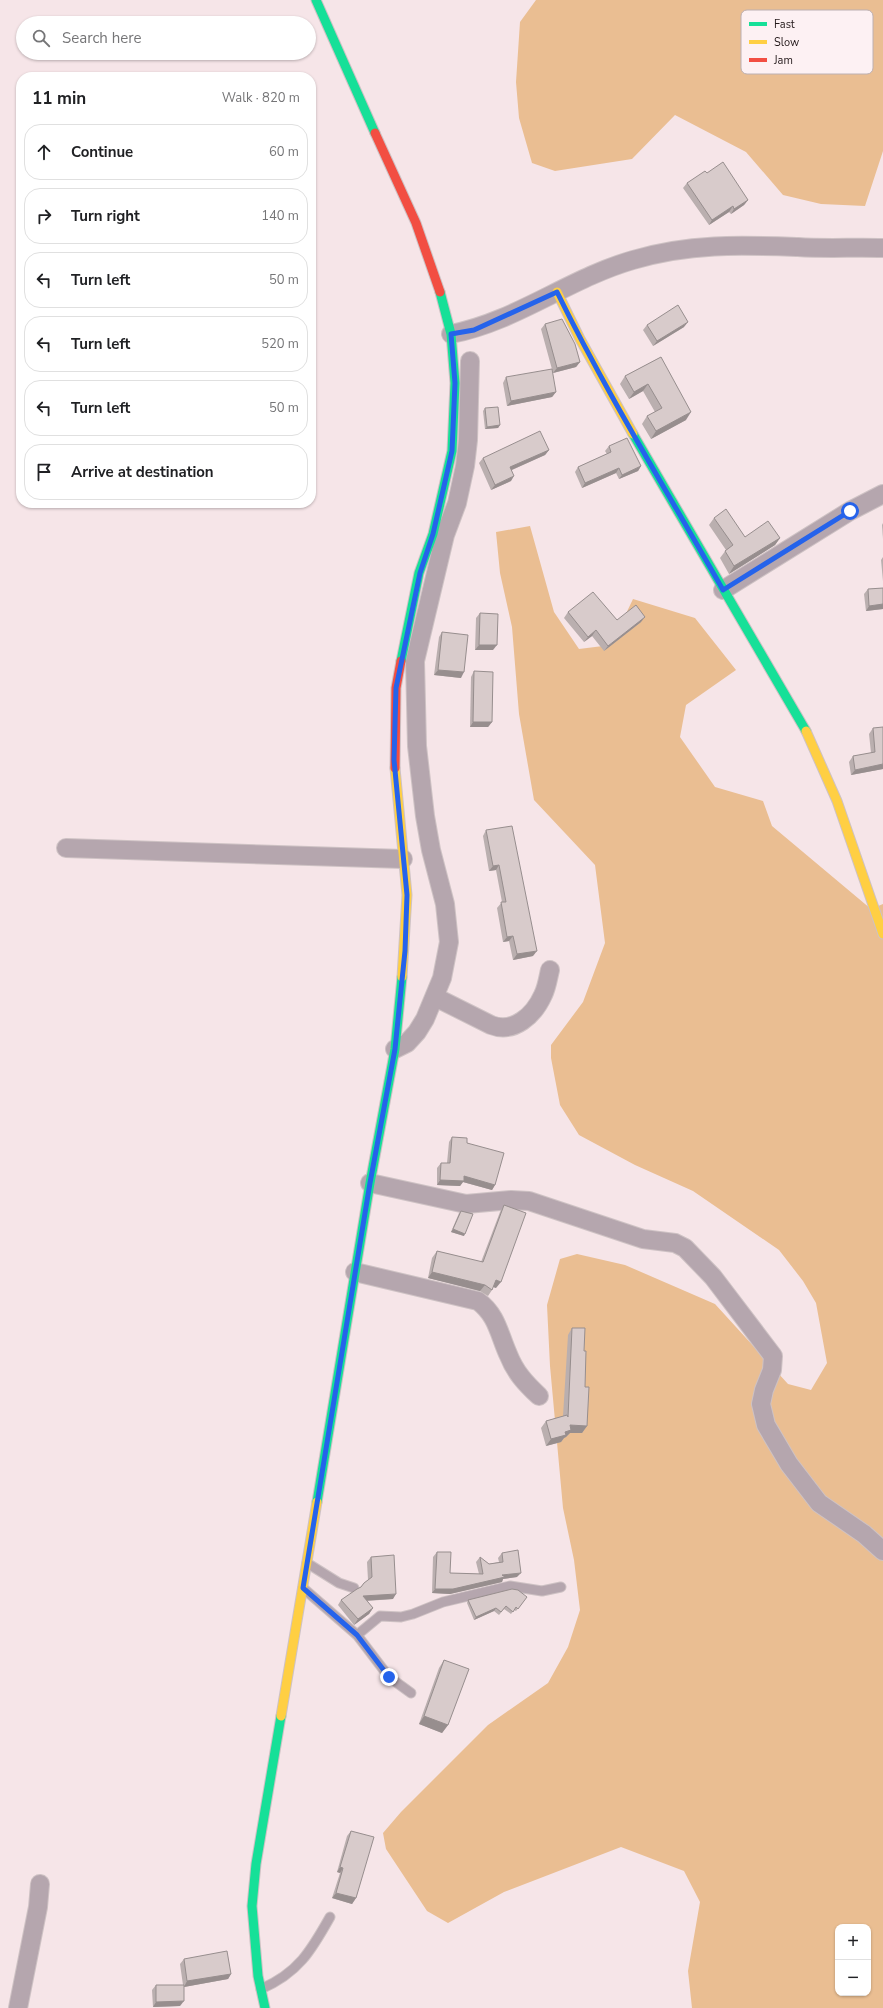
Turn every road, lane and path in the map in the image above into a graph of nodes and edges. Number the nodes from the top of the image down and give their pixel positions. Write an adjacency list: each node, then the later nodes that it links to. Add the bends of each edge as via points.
1 (316, 0): 4 (street, via 416,223 440,290)
2 (883, 248): 3 (street, via 714,245 670,251 632,260)
3 (557, 292): 4 (street, via 474,330); 7 (street, via 617,406)
4 (451, 334): 9 (street, via 455,383 452,451 433,534 420,573 396,688 394,760)
5 (470, 361): 12 (street, via 465,466 457,503 445,535 415,661 417,746 425,816 445,904 449,936 445,965)
6 (883, 494): 7 (street, via 850,511)
7 (723, 590): 10 (street, via 818,753 834,791)
8 (66, 848): 9 (street)
9 (403, 859): 13 (street, via 407,895 405,951)
10 (883, 934)
11 (550, 970): 12 (street, via 543,995 534,1010 523,1021 507,1028 491,1025)
12 (435, 996): 13 (street, via 417,1032 407,1043)
13 (395, 1049): 14 (street)
14 (370, 1183): 15 (street); 17 (street, via 466,1204 511,1200 529,1202 643,1239 675,1243 685,1248 713,1277 773,1356 772,1370 761,1404 762,1413 766,1425 789,1464 819,1503 864,1534)
15 (355, 1272): 16 (street, via 478,1301 494,1317 520,1379); 18 (street)
16 (539, 1396)
17 (883, 1551)
18 (307, 1563): 20 (street); 21 (lane, via 339,1583)
19 (561, 1587): 22 (lane, via 542,1591 510,1586 443,1602 401,1617 380,1616 372,1620)
20 (303, 1588): 22 (lane); 26 (street, via 256,1864 252,1906)
21 (354, 1588)
22 (357, 1635): 23 (lane, via 389,1677)
23 (411, 1693)
24 (40, 1884): 27 (street, via 38,1907)
25 (330, 1917): 26 (lane, via 311,1950 290,1973)
26 (260, 1989): 28 (street)
27 (18, 2008)
28 (264, 2008)

